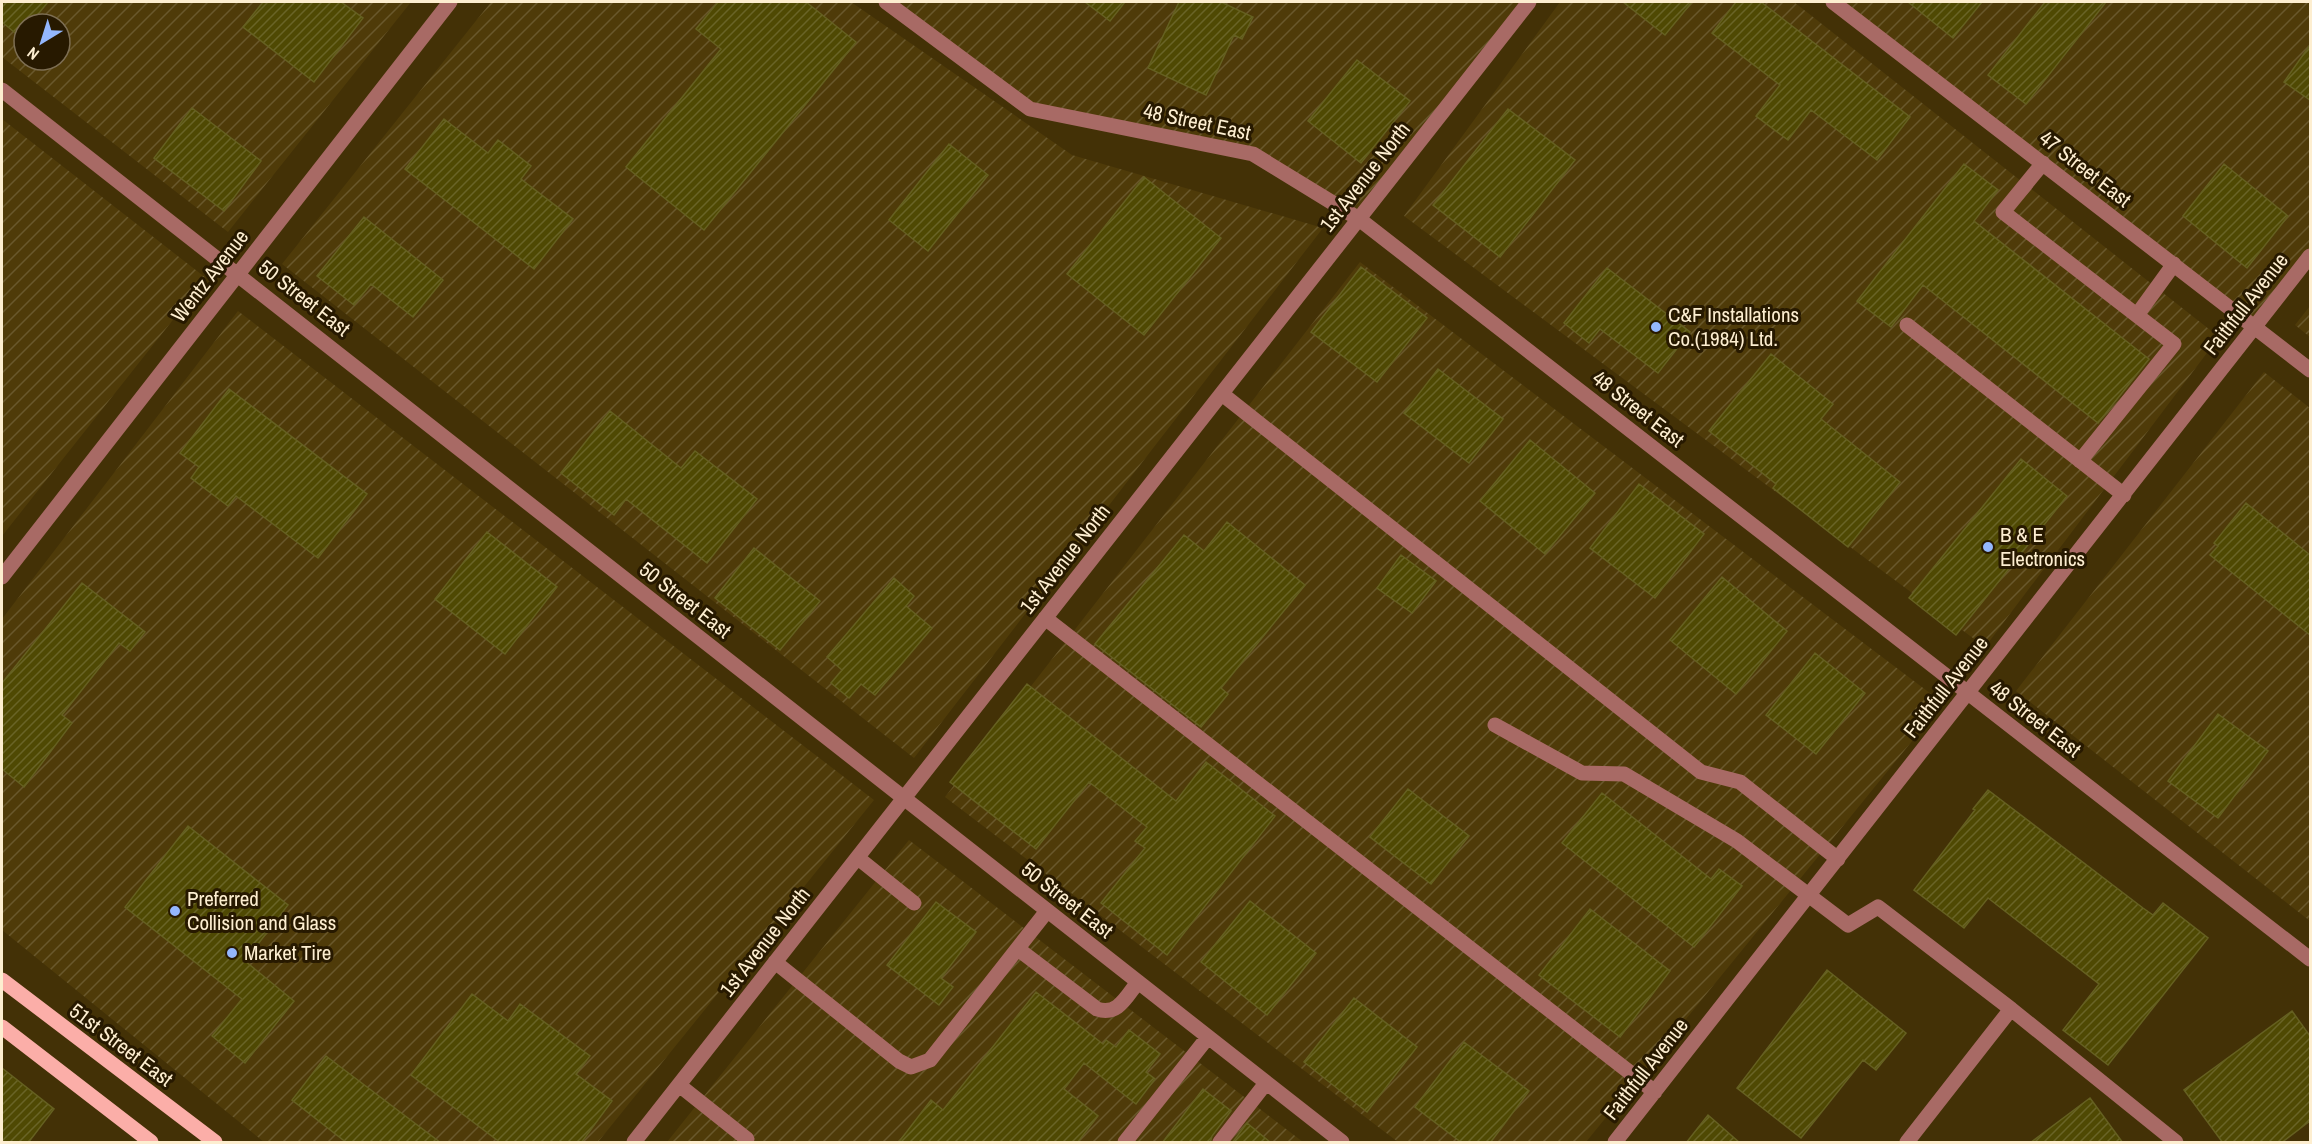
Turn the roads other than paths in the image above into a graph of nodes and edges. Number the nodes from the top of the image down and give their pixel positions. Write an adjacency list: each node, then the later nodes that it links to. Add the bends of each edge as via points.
1 (450, 2): 10 (street, Wentz Avenue)
2 (886, 2): 7 (street, 48 Street East, via 1030,109 1253,154)
3 (1529, 2): 7 (street, 1st Avenue North)
4 (1833, 2): 6 (street, 47 Street East)
5 (2, 90): 10 (street, 50 Street East)
6 (2043, 163): 9 (street, 47 Street East); 11 (street, via 2003,212)
7 (1359, 219): 15 (street, 1st Avenue North); 20 (street, 48 Street East)
8 (2310, 256): 13 (street, Faithfull Avenue)
9 (2174, 264): 11 (street); 13 (street, 47 Street East)
10 (238, 274): 18 (street, Wentz Avenue); 22 (street, 50 Street East)
11 (2136, 315): 16 (street, via 2174,344)
12 (1907, 325): 16 (street)
13 (2255, 327): 14 (street, 47 Street East); 17 (street, Faithfull Avenue)
14 (2310, 370)
15 (1222, 394): 19 (street, 1st Avenue North); 24 (street, via 1701,772 1740,782)
16 (2080, 461): 17 (street)
17 (2124, 495): 20 (street, Faithfull Avenue)
18 (2, 577)
19 (1045, 618): 22 (street, 1st Avenue North); 38 (street)
20 (1968, 693): 24 (street, Faithfull Avenue); 29 (street, 48 Street East)
21 (1495, 724): 25 (street, via 1582,773 1624,774 1737,841)
22 (904, 799): 23 (street, 1st Avenue North); 27 (street, 50 Street East)
23 (858, 858): 26 (street); 30 (street, 1st Avenue North)
24 (1838, 859): 25 (street, Faithfull Avenue)
25 (1808, 897): 33 (street, via 1848,925 1878,907); 38 (street, Faithfull Avenue)
26 (914, 903)
27 (1047, 911): 28 (street); 32 (street, 50 Street East)
28 (1018, 949): 30 (street, via 930,1060 911,1067); 32 (street, via 1097,1010 1112,1012)
29 (2310, 959)
30 (776, 963): 37 (street, 1st Avenue North)
31 (2, 980): 42 (main road, 51st Street East)
32 (1138, 982): 35 (street, 50 Street East)
33 (2011, 1009): 47 (street); 48 (street)
34 (2, 1027): 41 (main road)
35 (1208, 1037): 36 (street, 50 Street East); 44 (street)
36 (1266, 1083): 40 (street, 50 Street East); 45 (street)
37 (679, 1085): 39 (street); 43 (street, 1st Avenue North)
38 (1654, 1092): 46 (street, Faithfull Avenue)
39 (747, 1139)
40 (1340, 1142)
41 (151, 1143)
42 (215, 1143)
43 (634, 1143)
44 (1125, 1143)
45 (1220, 1143)
46 (1615, 1143)
47 (1907, 1143)
48 (2176, 1143)

